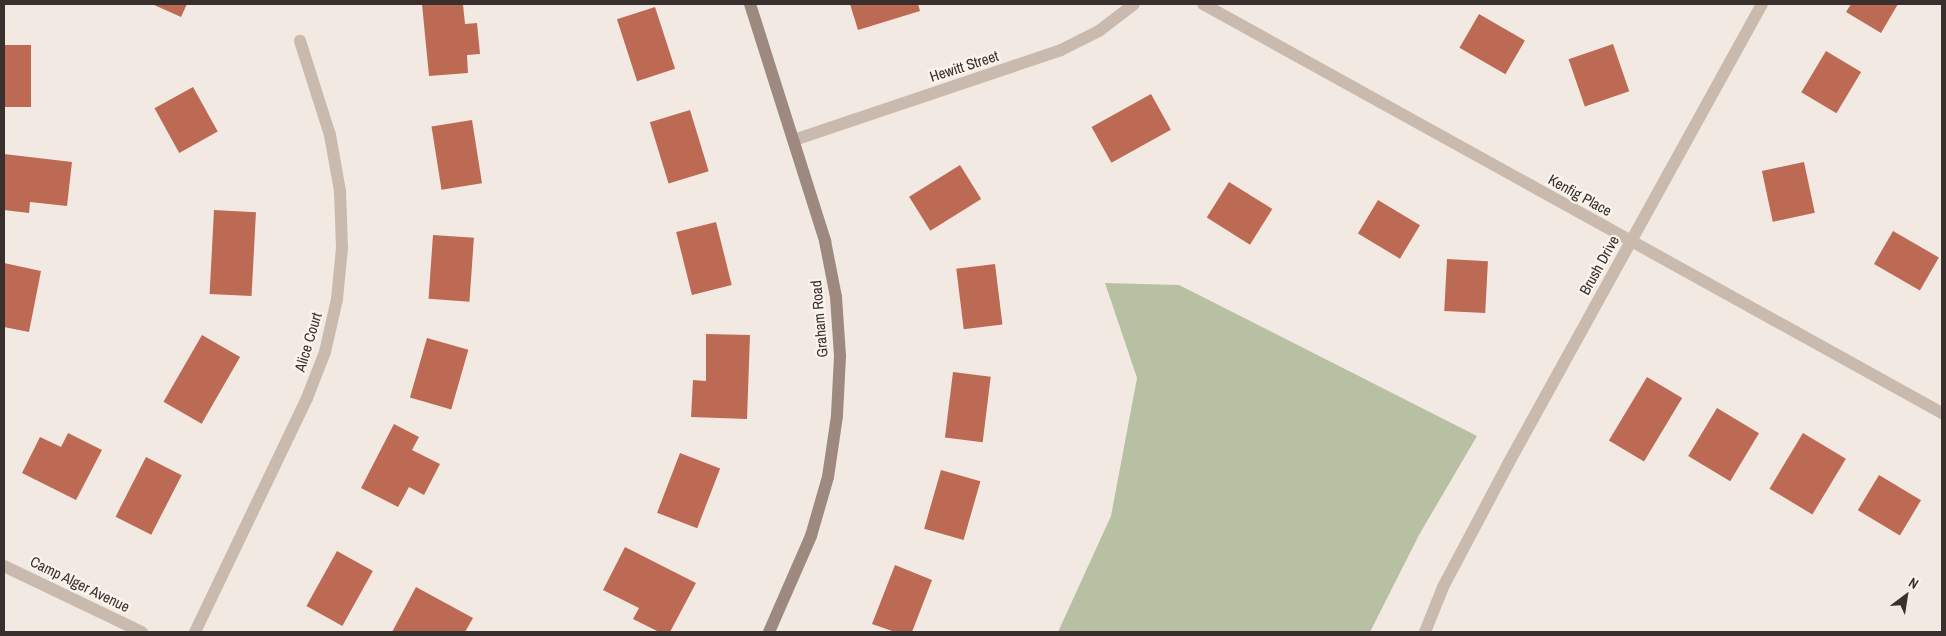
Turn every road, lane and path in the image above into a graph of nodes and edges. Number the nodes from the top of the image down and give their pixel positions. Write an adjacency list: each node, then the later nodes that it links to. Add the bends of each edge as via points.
1 (750, 4): 6 (street, Graham Road)
2 (1134, 4): 6 (street, Hewitt Street, via 1099,31 1062,50)
3 (1203, 4): 7 (street, Kenfig Place)
4 (1762, 4): 7 (street, Brush Drive)
5 (300, 41): 11 (street, Alice Court, via 330,134 340,191 342,248 337,299 325,352 307,398)
6 (794, 140): 12 (street, Graham Road, via 825,241 836,297 840,356 838,416 828,477 812,536)
7 (1631, 242): 8 (street, Kenfig Place); 13 (street, Brush Drive, via 1442,587)
8 (1942, 413)
9 (4, 566): 10 (street, Camp Alger Avenue)
10 (142, 632)
11 (195, 632)
12 (769, 632)
13 (1425, 632)

